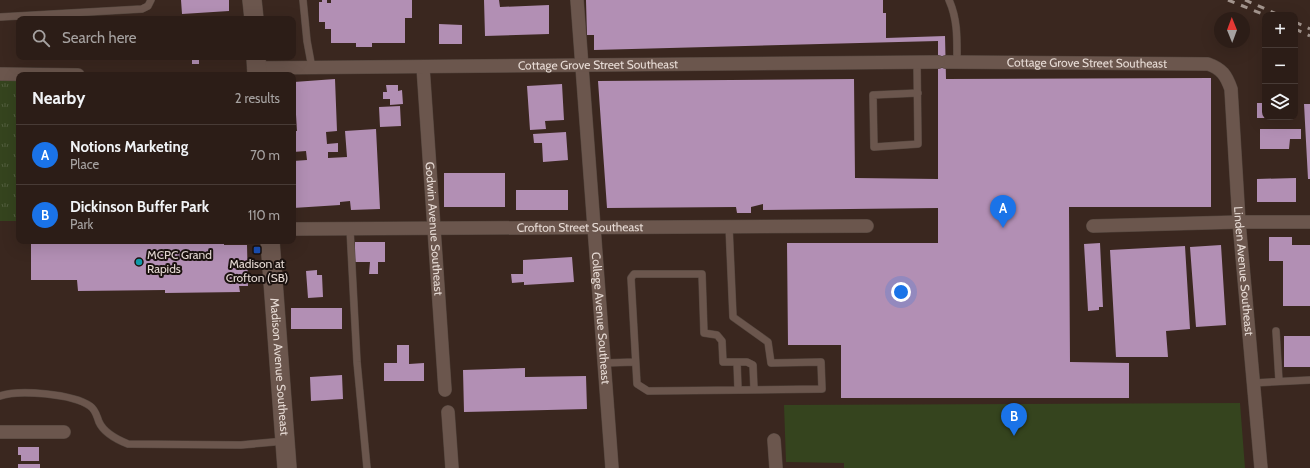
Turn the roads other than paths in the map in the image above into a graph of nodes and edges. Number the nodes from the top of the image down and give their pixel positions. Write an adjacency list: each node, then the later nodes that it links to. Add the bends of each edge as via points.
1 (151, 0): 7 (lane, via 148,6 142,9)
2 (252, 0): 8 (street)
3 (303, 0): 15 (lane)
4 (577, 0): 12 (street, College Avenue Southeast)
5 (949, 0): 11 (lane, via 957,28)
6 (16, 16): 9 (lane)
7 (18, 16)
8 (254, 16)
9 (0, 17)
10 (917, 62): 11 (street, Cottage Grove Street Southeast); 12 (street, Cottage Grove Street Southeast); 19 (lane)
11 (947, 62): 18 (street, Cottage Grove Street Southeast, via 1208,64)
12 (582, 65): 14 (street, Cottage Grove Street Southeast); 25 (street, College Avenue Southeast)
13 (257, 67): 15 (street, Cottage Grove Street Southeast)
14 (423, 67): 15 (street, Cottage Grove Street Southeast); 26 (street, Godwin Avenue Southeast)
15 (312, 68)
16 (0, 74): 17 (street)
17 (16, 74)
18 (1226, 74): 20 (street, Linden Avenue Southeast, via 1231,89)
19 (918, 93): 19 (lane, via 918,144 874,147 874,95)
20 (1239, 222): 21 (street); 24 (street); 36 (street, Linden Avenue Southeast)
21 (1310, 222)
22 (729, 226): 23 (street, Crofton Street Southeast); 25 (street, Crofton Street Southeast); 37 (lane, via 733,317 768,342 771,363 821,362 822,389)
23 (867, 226)
24 (1092, 226)
25 (594, 227): 26 (street, Crofton Street Southeast); 33 (street, College Avenue Southeast)
26 (433, 228): 28 (street, Crofton Street Southeast); 38 (street, Godwin Avenue Southeast)
27 (296, 229): 28 (street, Crofton Street Southeast)
28 (350, 229): 47 (lane)
29 (270, 244): 45 (street, Madison Avenue Southeast)
30 (1276, 331): 35 (lane)
31 (635, 362): 32 (lane, via 631,278 634,274 702,274 704,333 717,334 722,341 723,362); 33 (lane); 39 (lane, via 637,384 648,391)
32 (737, 362): 37 (lane, via 753,365); 39 (lane)
33 (605, 363): 49 (street, College Avenue Southeast)
34 (1310, 380): 35 (lane)
35 (1279, 381): 36 (lane)
36 (1253, 383): 51 (street, Linden Avenue Southeast)
37 (754, 389): 39 (lane)
38 (444, 390)
39 (738, 390)
40 (0, 396): 45 (lane, via 8,393 43,393 81,402 91,407 107,431 128,444 241,445)
41 (448, 412): 48 (street)
42 (0, 432): 43 (street)
43 (64, 432)
44 (774, 440): 50 (street)
45 (285, 441): 46 (street, Madison Avenue Southeast)
46 (287, 468)
47 (366, 468)
48 (452, 468)
49 (612, 468)
50 (776, 468)
51 (1261, 468)

